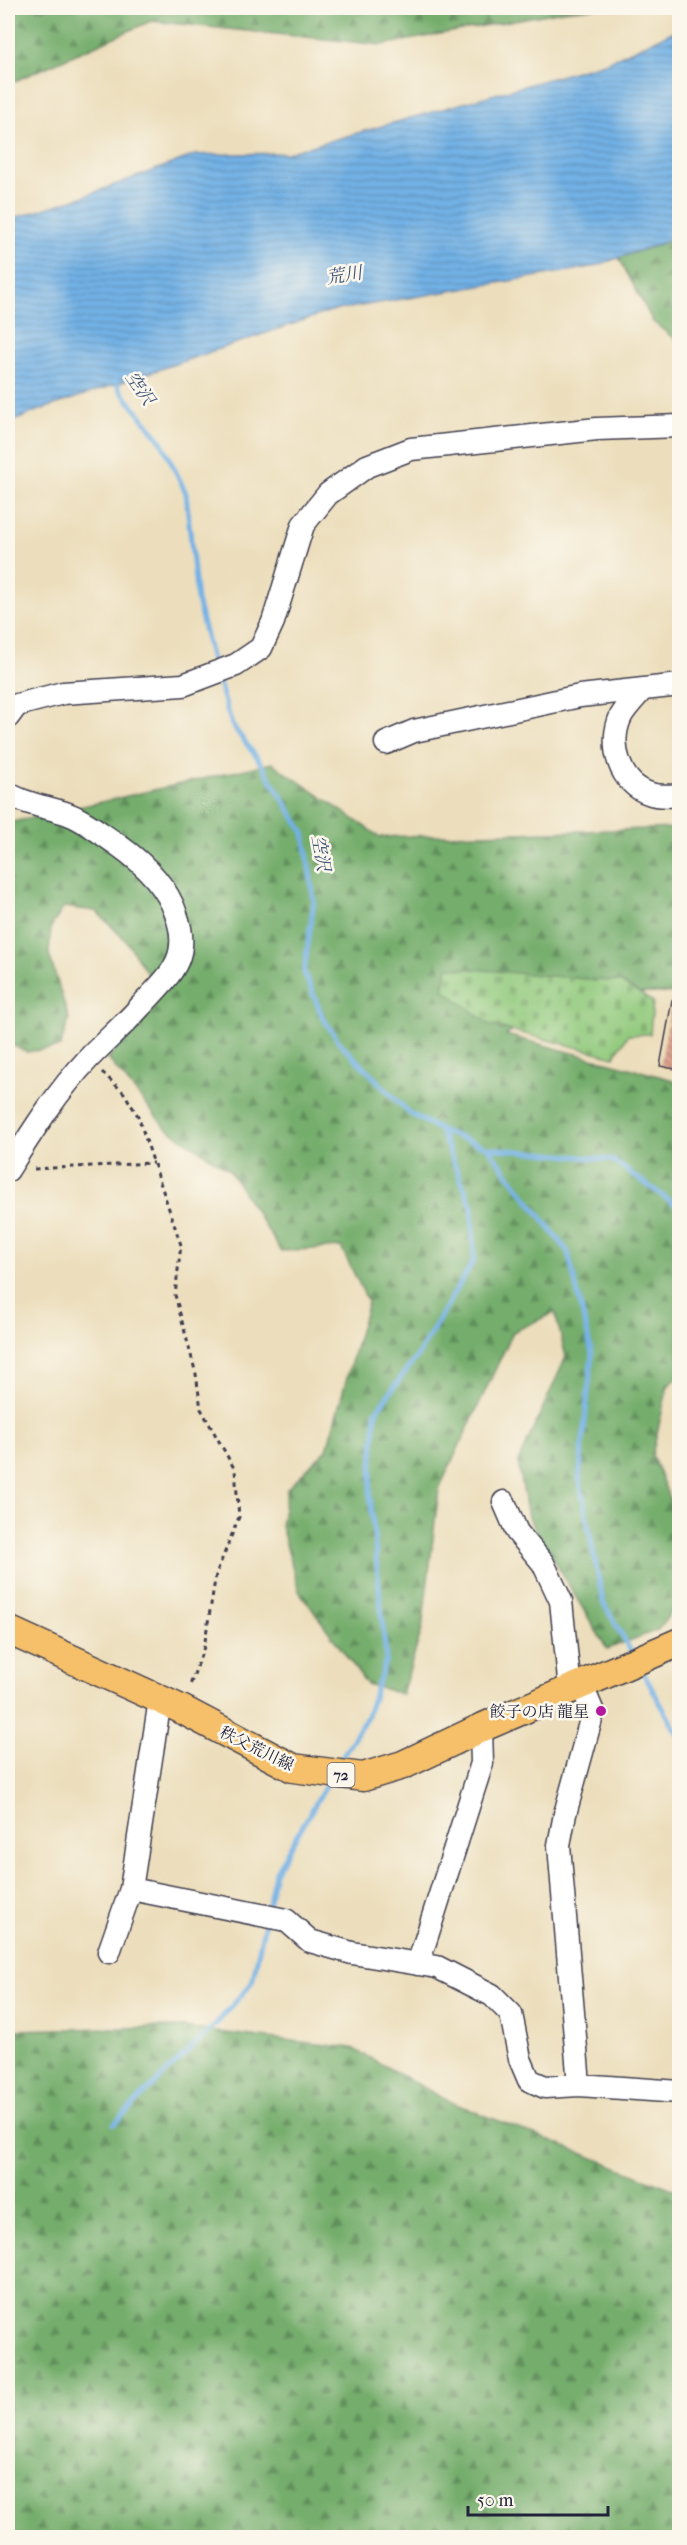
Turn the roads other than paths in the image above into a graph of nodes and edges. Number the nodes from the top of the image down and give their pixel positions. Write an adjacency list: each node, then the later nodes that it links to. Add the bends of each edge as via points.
1 (680, 426): 4 (street, via 597,429 411,449 367,466 328,494 303,525 261,648 236,665 183,685 63,693 16,705)
2 (680, 685): 3 (street)
3 (642, 690): 5 (street, via 580,696 414,731); 7 (street, via 622,715 615,738 619,761 627,779 651,794)
4 (8, 717)
5 (386, 743)
6 (8, 793): 8 (street, via 71,815 120,846 163,887 181,927 181,949 175,968 160,989 88,1059 50,1104)
7 (680, 796)
8 (8, 1170)
9 (504, 1502): 12 (street, via 517,1532 543,1563 561,1601)
10 (8, 1629): 13 (main road, 秩父荒川線 / 72)
11 (680, 1642): 12 (main road, 秩父荒川線 / 72)
12 (575, 1687): 14 (main road, 秩父荒川線 / 72); 18 (street, via 593,1712 559,1845)
13 (170, 1705): 14 (main road, 秩父荒川線 / 72, via 293,1768 363,1777 403,1765); 15 (street)
14 (481, 1728): 17 (street, via 482,1763)
15 (131, 1889): 16 (street); 17 (street, via 286,1920 310,1941)
16 (109, 1952)
17 (418, 1964): 18 (street, via 436,1967 492,1995 511,2014 520,2059 529,2080 545,2087)
18 (579, 2085): 19 (street)
19 (680, 2092)

